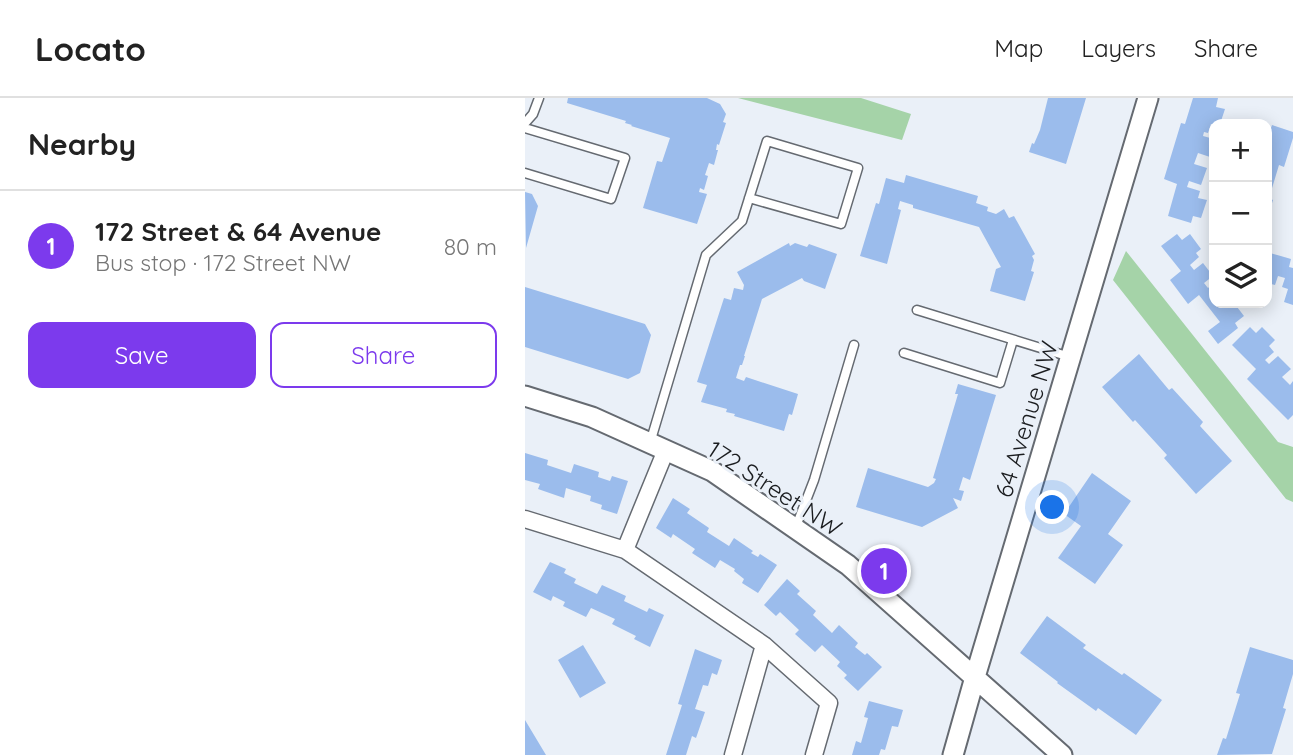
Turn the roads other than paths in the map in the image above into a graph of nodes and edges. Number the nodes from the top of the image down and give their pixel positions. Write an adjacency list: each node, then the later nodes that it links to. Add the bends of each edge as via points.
1 (539, 98): 3 (lane)
2 (1147, 98): 10 (street, 64 Avenue NW)
3 (525, 126): 4 (lane, via 625,158 611,200)
4 (525, 173)
5 (749, 198): 5 (lane, via 767,141 858,169 841,224); 12 (lane, via 742,221 706,255)
6 (917, 310): 7 (lane)
7 (1013, 340): 9 (lane, via 1000,383); 10 (lane)
8 (854, 345): 14 (lane)
9 (904, 353)
10 (1070, 357): 17 (street, 64 Avenue NW)
11 (525, 396): 12 (street, 172 Street NW, via 592,417)
12 (658, 446): 14 (street, 172 Street NW, via 712,471); 15 (street)
13 (529, 524): 15 (street)
14 (795, 528): 17 (street, 172 Street NW, via 848,565)
15 (625, 550): 16 (street)
16 (764, 645): 18 (street); 19 (street, via 829,703)
17 (975, 677): 20 (street, 64 Avenue NW); 21 (street, 172 Street NW)
18 (733, 755)
19 (814, 755)
20 (953, 755)
21 (1062, 755)

